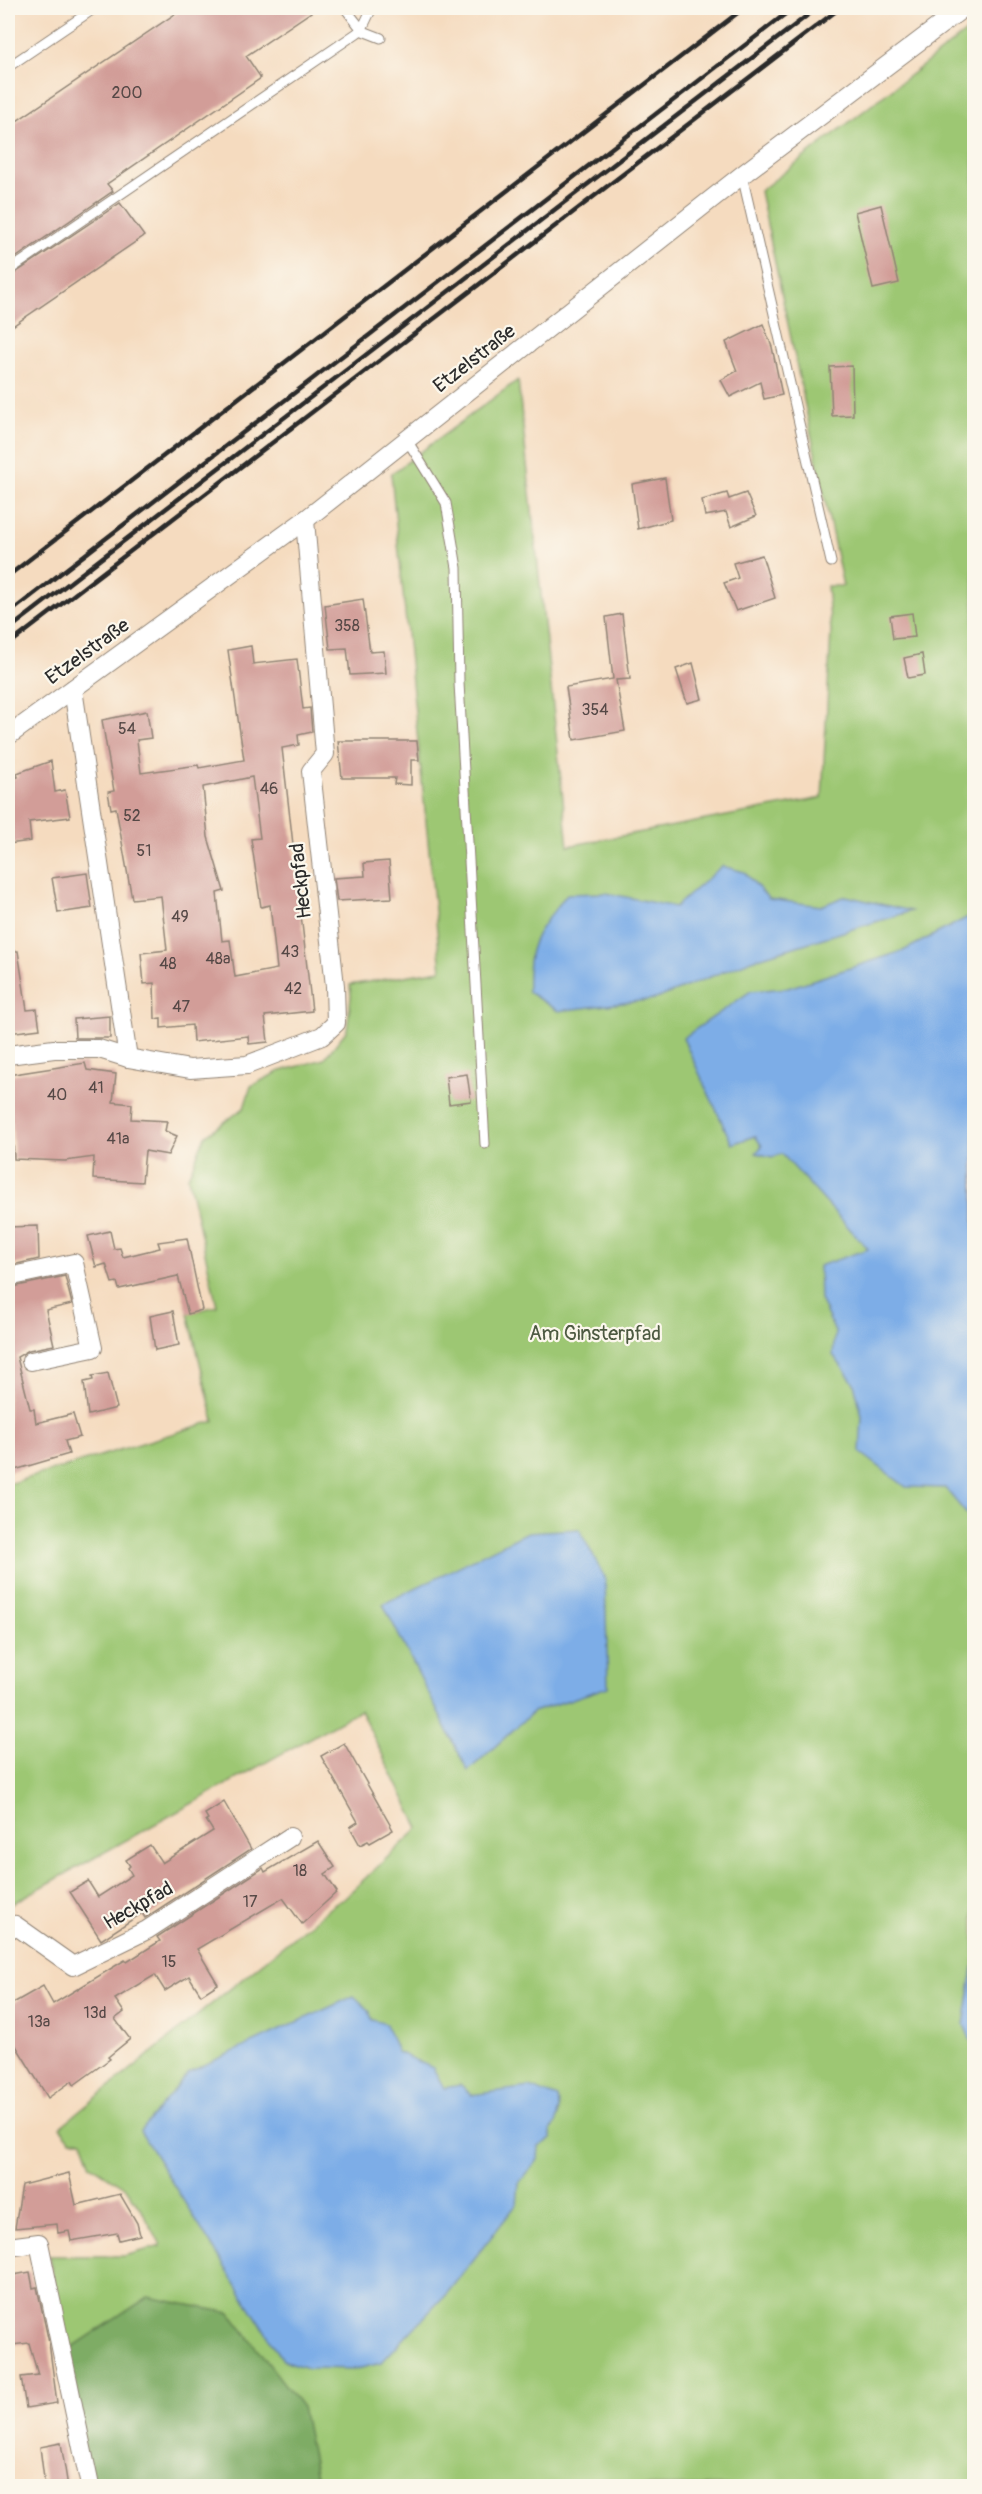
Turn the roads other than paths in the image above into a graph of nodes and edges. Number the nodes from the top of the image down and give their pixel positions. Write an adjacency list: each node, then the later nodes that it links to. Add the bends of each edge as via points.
1 (95, 8): 7 (lane)
2 (345, 8): 5 (lane)
3 (372, 8): 5 (lane)
4 (963, 8): 8 (street, Etzelstraße)
5 (362, 29): 6 (lane); 9 (lane)
6 (381, 38)
7 (8, 67)
8 (742, 175): 10 (street, Etzelstraße); 12 (lane)
9 (8, 271)
10 (406, 440): 11 (street, Etzelstraße); 17 (lane, via 446,503 457,568 459,683)
11 (306, 520): 13 (street, Etzelstraße); 16 (street, Heckpfad, via 325,754 311,771 336,1023 322,1036 247,1065 190,1069)
12 (831, 562)
13 (73, 689): 14 (street, Etzelstraße); 16 (street)
14 (8, 736)
15 (8, 1055): 16 (street, Heckpfad, via 99,1049)
16 (128, 1058)
17 (485, 1144)
18 (8, 1277): 19 (street, via 74,1263 93,1348)
19 (31, 1361)
20 (290, 1837): 21 (street, Heckpfad, via 147,1930 73,1966 15,1925)
21 (8, 1930)
22 (8, 2247): 23 (street, via 39,2243)
23 (90, 2487)

